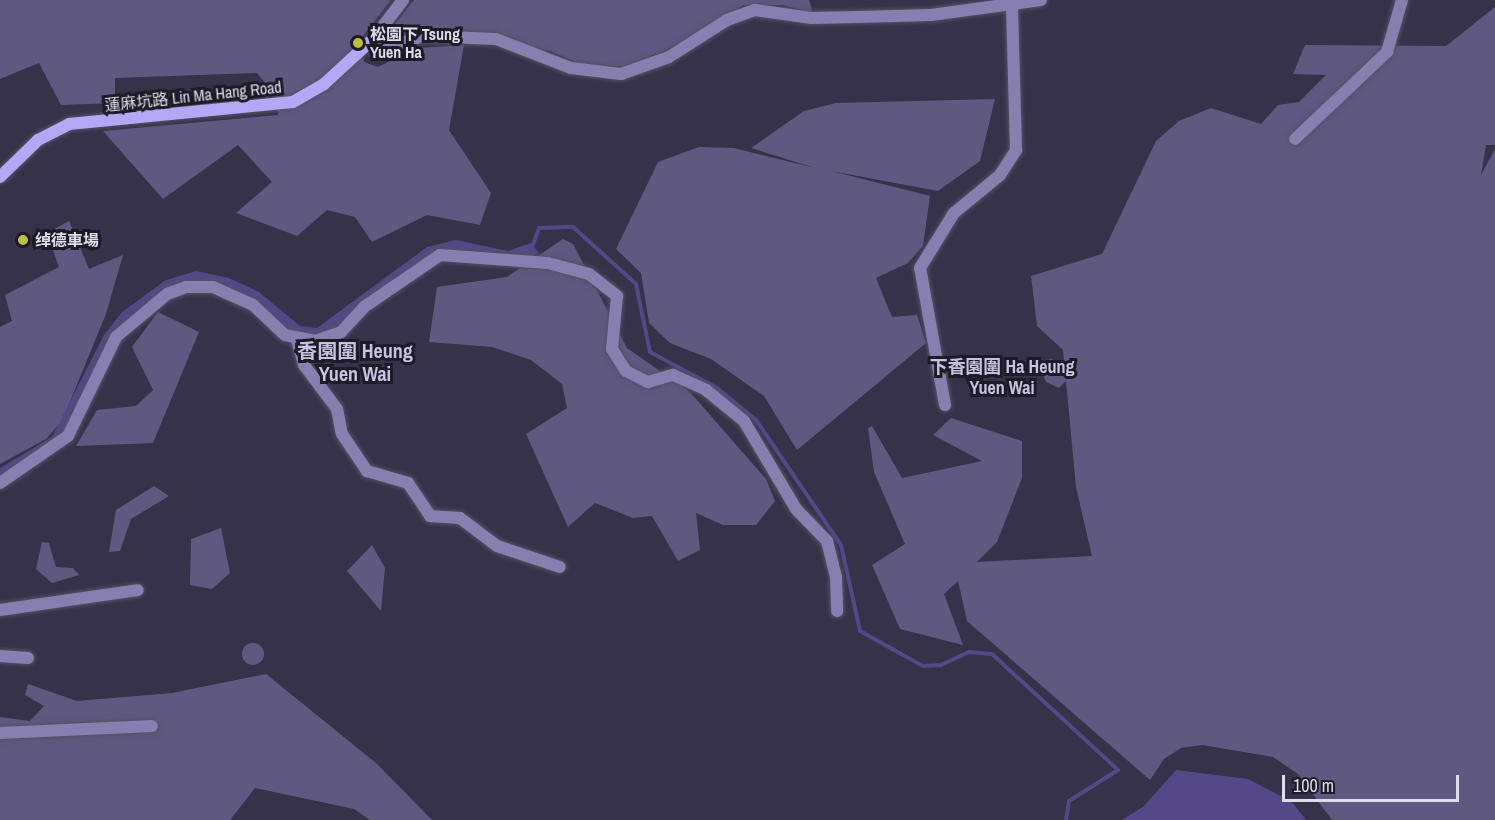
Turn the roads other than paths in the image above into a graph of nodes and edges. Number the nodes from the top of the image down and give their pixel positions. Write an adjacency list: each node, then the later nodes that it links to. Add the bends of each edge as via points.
1 (403, 0): 5 (street, 蓮麻坑路 Lin Ma Hang Road)
2 (1041, 0): 4 (street)
3 (1402, 0): 6 (street, via 1387,52)
4 (1012, 4): 5 (street, via 932,15 820,18 749,11 675,54 627,74 571,68 496,39 424,36 388,49); 9 (street, via 1016,150 1000,176 954,213 920,268)
5 (374, 38): 7 (street, 蓮麻坑路 Lin Ma Hang Road, via 324,84 293,102 69,124 38,140)
6 (1295, 139)
7 (0, 177)
8 (297, 340): 10 (street, via 234,294 203,285 167,294 116,338 68,436); 11 (street, via 304,365 337,408 342,434 367,471 408,483 430,516 460,518 497,546); 14 (street, via 315,341 341,332 364,307 440,255 511,264 536,261 589,274 617,296 612,350 626,371 648,382 673,375 706,390 758,439 796,509 827,542 836,577)
9 (945, 405)
10 (0, 483)
11 (560, 567)
12 (138, 590): 13 (street)
13 (0, 610)
14 (837, 611)
15 (0, 656): 16 (street)
16 (28, 658)
17 (152, 726): 18 (street)
18 (0, 733)

